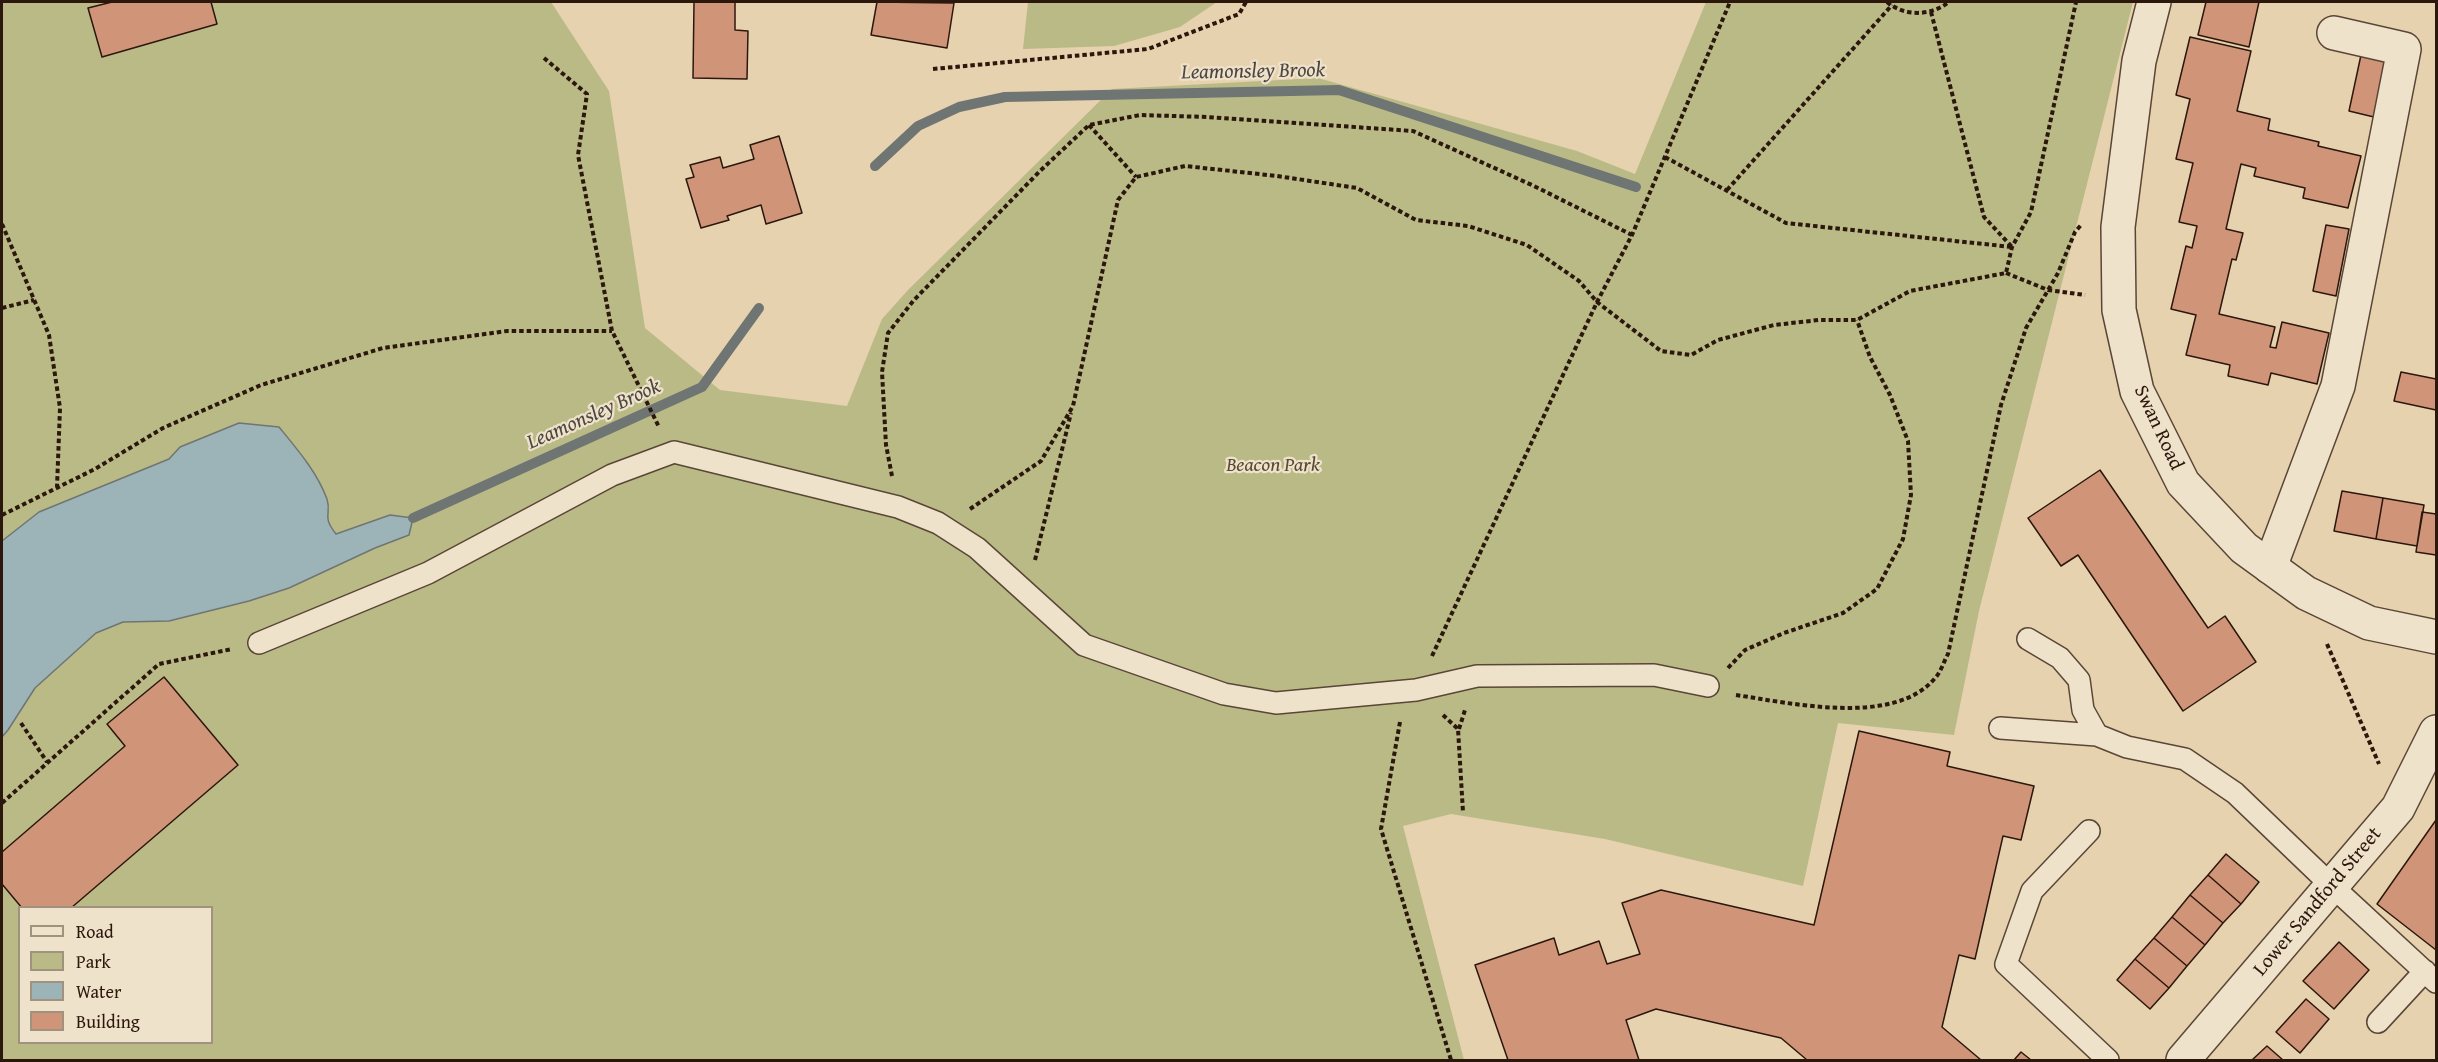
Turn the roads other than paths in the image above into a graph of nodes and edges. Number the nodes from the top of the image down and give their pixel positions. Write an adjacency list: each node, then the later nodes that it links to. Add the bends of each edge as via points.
1 (2154, 2): 3 (street, Swan Road, via 2139,61 2122,189 2118,228 2119,310 2137,391 2183,483 2244,548)
2 (2334, 33): 3 (street, via 2404,49 2337,386)
3 (2270, 567): 4 (street, Swan Road, via 2306,593 2369,623)
4 (2436, 637)
5 (2028, 639): 10 (lane, via 2060,658 2079,680 2083,710)
6 (259, 643): 7 (lane, via 428,573 612,474 674,452 898,507 938,523 977,548 1084,645 1224,694 1276,702 1416,690 1477,676 1654,675)
7 (1708, 687)
8 (2000, 728): 10 (lane)
9 (2436, 732): 12 (street, Lower Sandford Street, via 2398,808)
10 (2097, 735): 12 (lane, via 2127,747 2185,759 2235,793)
11 (2089, 831): 15 (lane, via 2032,891 2006,964)
12 (2331, 886): 13 (lane); 16 (street, Lower Sandford Street)
13 (2431, 977): 14 (lane)
14 (2379, 1022)
15 (2108, 1060)
16 (2184, 1060)

